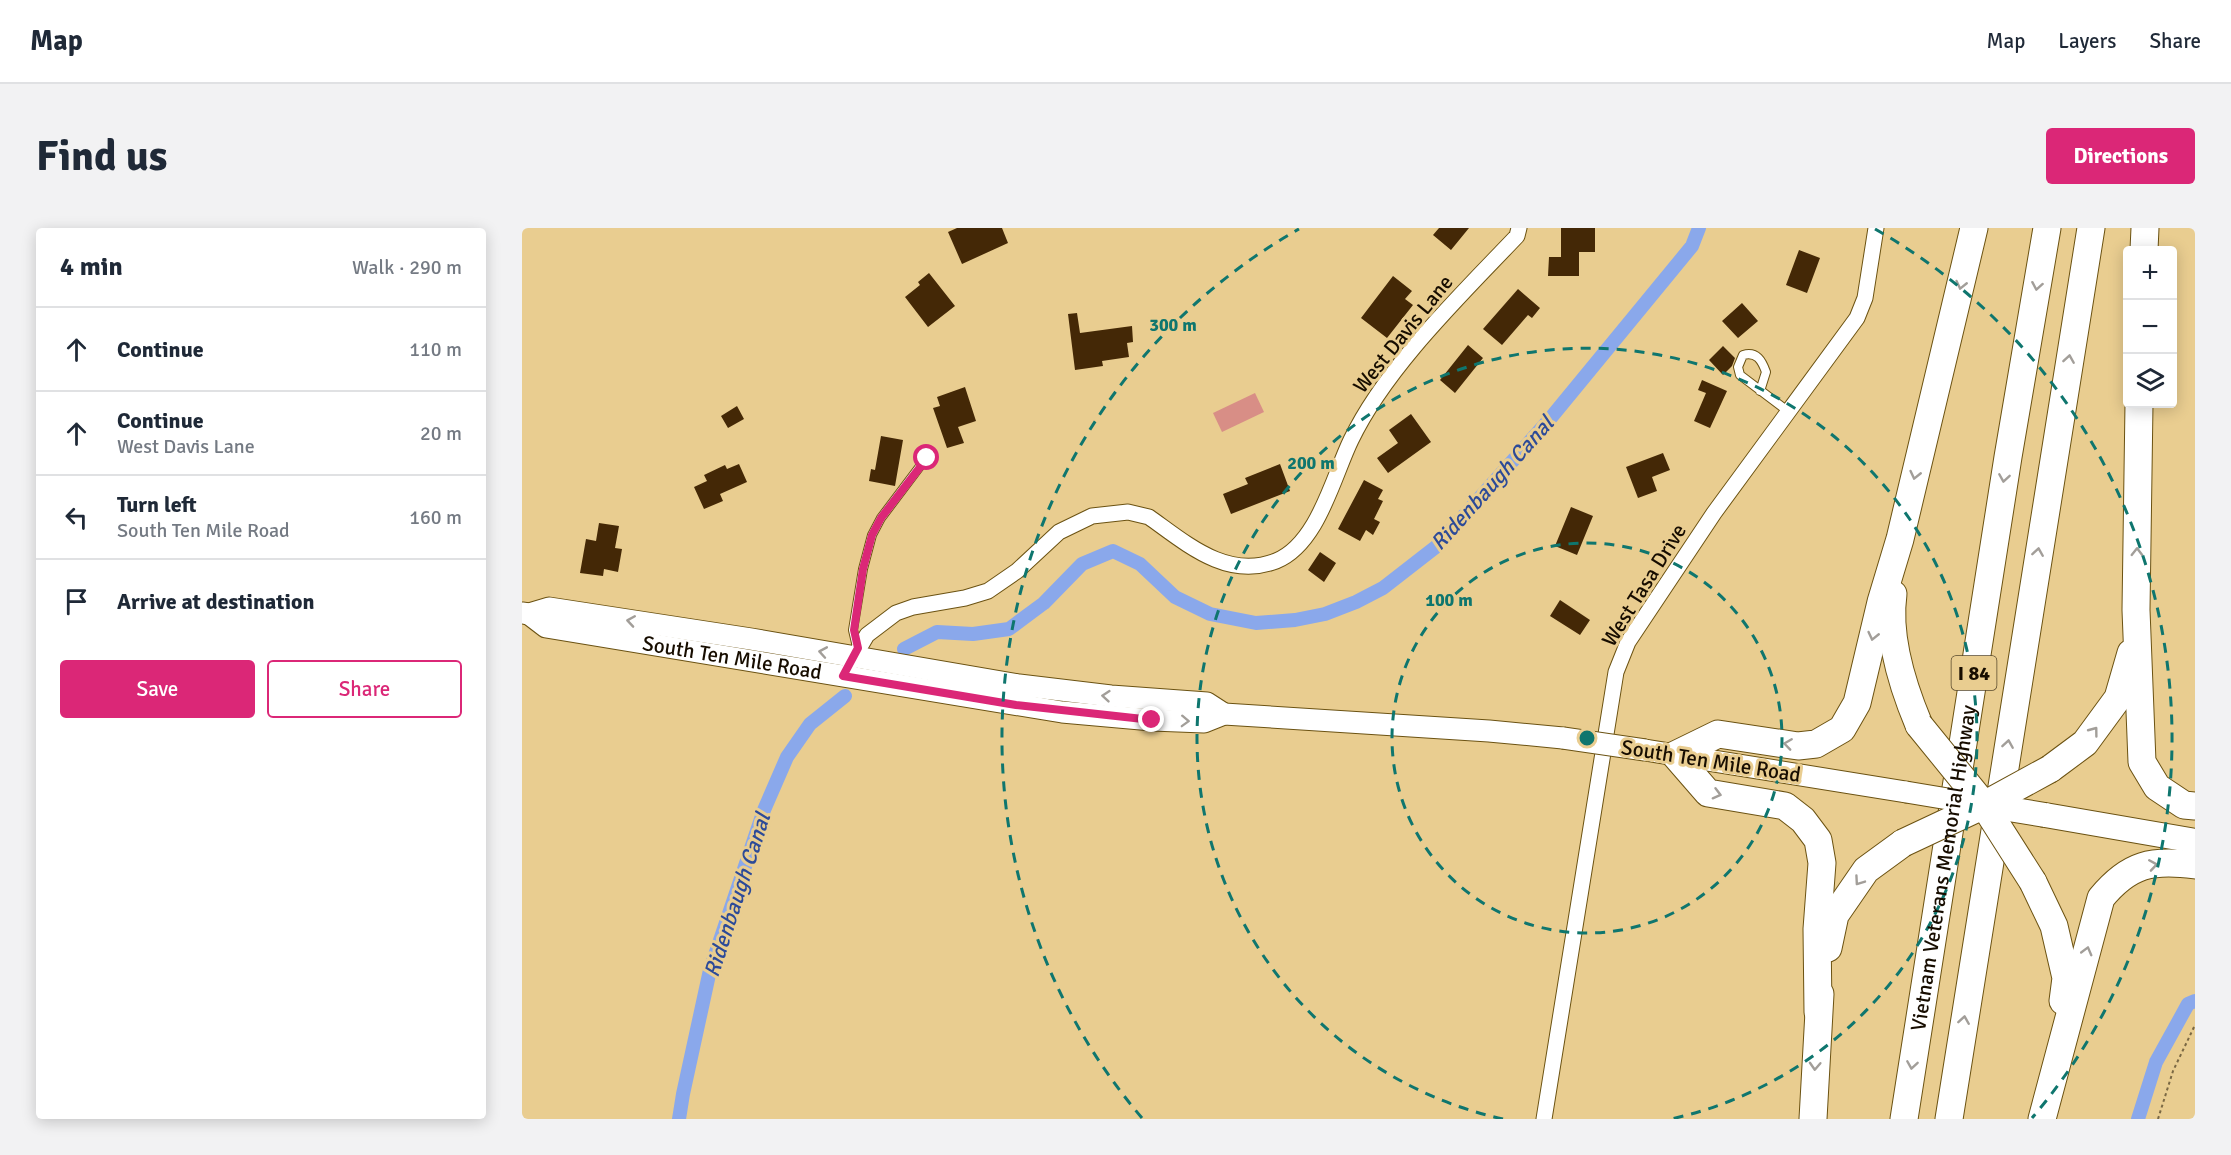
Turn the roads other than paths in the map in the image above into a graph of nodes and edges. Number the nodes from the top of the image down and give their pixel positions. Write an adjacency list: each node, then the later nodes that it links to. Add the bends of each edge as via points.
1 (1520, 228): 15 (street, West Davis Lane, via 1386,382 1351,438 1319,514 1300,544 1277,560 1242,567 1226,565 1141,514 1092,516 1059,532 1017,571 988,591 896,613 867,635)
2 (1876, 228): 10 (street, West Tasa Drive, via 1865,298 1857,318)
3 (1974, 228): 12 (highway, one-way to 12)
4 (2047, 228): 27 (highway, Vietnam Veterans Memorial Highway / I 84, one-way to 27)
5 (2091, 228): 28 (highway, Vietnam Veterans Memorial Highway / I 84, one-way to 5)
6 (2145, 228): 7 (highway)
7 (2144, 246)
8 (1760, 391): 8 (lane, via 1740,375 1738,367 1743,355 1750,353 1763,363 1766,372); 10 (lane)
9 (2139, 408): 13 (highway, one-way to 9)
10 (1789, 412): 25 (street, West Tasa Drive, via 1647,612 1628,642 1616,672)
11 (927, 458): 15 (lane, via 881,518 867,547)
12 (1900, 539): 18 (highway, one-way to 18, via 1857,703 1842,729 1816,744 1798,746 1718,734); 19 (highway, bridge, via 1892,598 1895,647 1905,691 1919,725)
13 (2136, 610): 19 (highway, one-way to 13, bridge, via 2050,769 2085,743 2118,698 2130,658); 20 (highway, via 2142,762 2157,787 2184,805)
14 (525, 614): 15 (main road, South Ten Mile Road, via 546,627 662,636)
15 (851, 665): 16 (main road, South Ten Mile Road)
16 (879, 672): 17 (main road, South Ten Mile Road, one-way to 17, via 1062,712 1204,722); 17 (main road, South Ten Mile Road, one-way to 16, via 1207,703 1066,692 908,666)
17 (1224, 714): 18 (main road, South Ten Mile Road, bridge, via 1489,731)
18 (1675, 755): 19 (main road, South Ten Mile Road, bridge); 23 (highway, one-way to 23, via 1708,793 1785,806 1803,820 1818,840 1822,863 1817,929)
19 (1984, 805): 21 (main road, South Ten Mile Road, bridge); 23 (highway, one-way to 23, bridge, via 1903,843 1866,870 1834,915); 24 (highway, bridge, via 2033,882 2054,926 2066,978)
20 (2195, 806)
21 (2195, 841)
22 (2195, 865): 24 (highway, one-way to 22, via 2101,898 2115,880 2135,867 2162,863)
23 (1818, 1012): 26 (highway, one-way to 26)
24 (2054, 1068): 29 (highway)
25 (1544, 1119)
26 (1813, 1119)
27 (1904, 1119)
28 (1949, 1119)
29 (2042, 1119)

